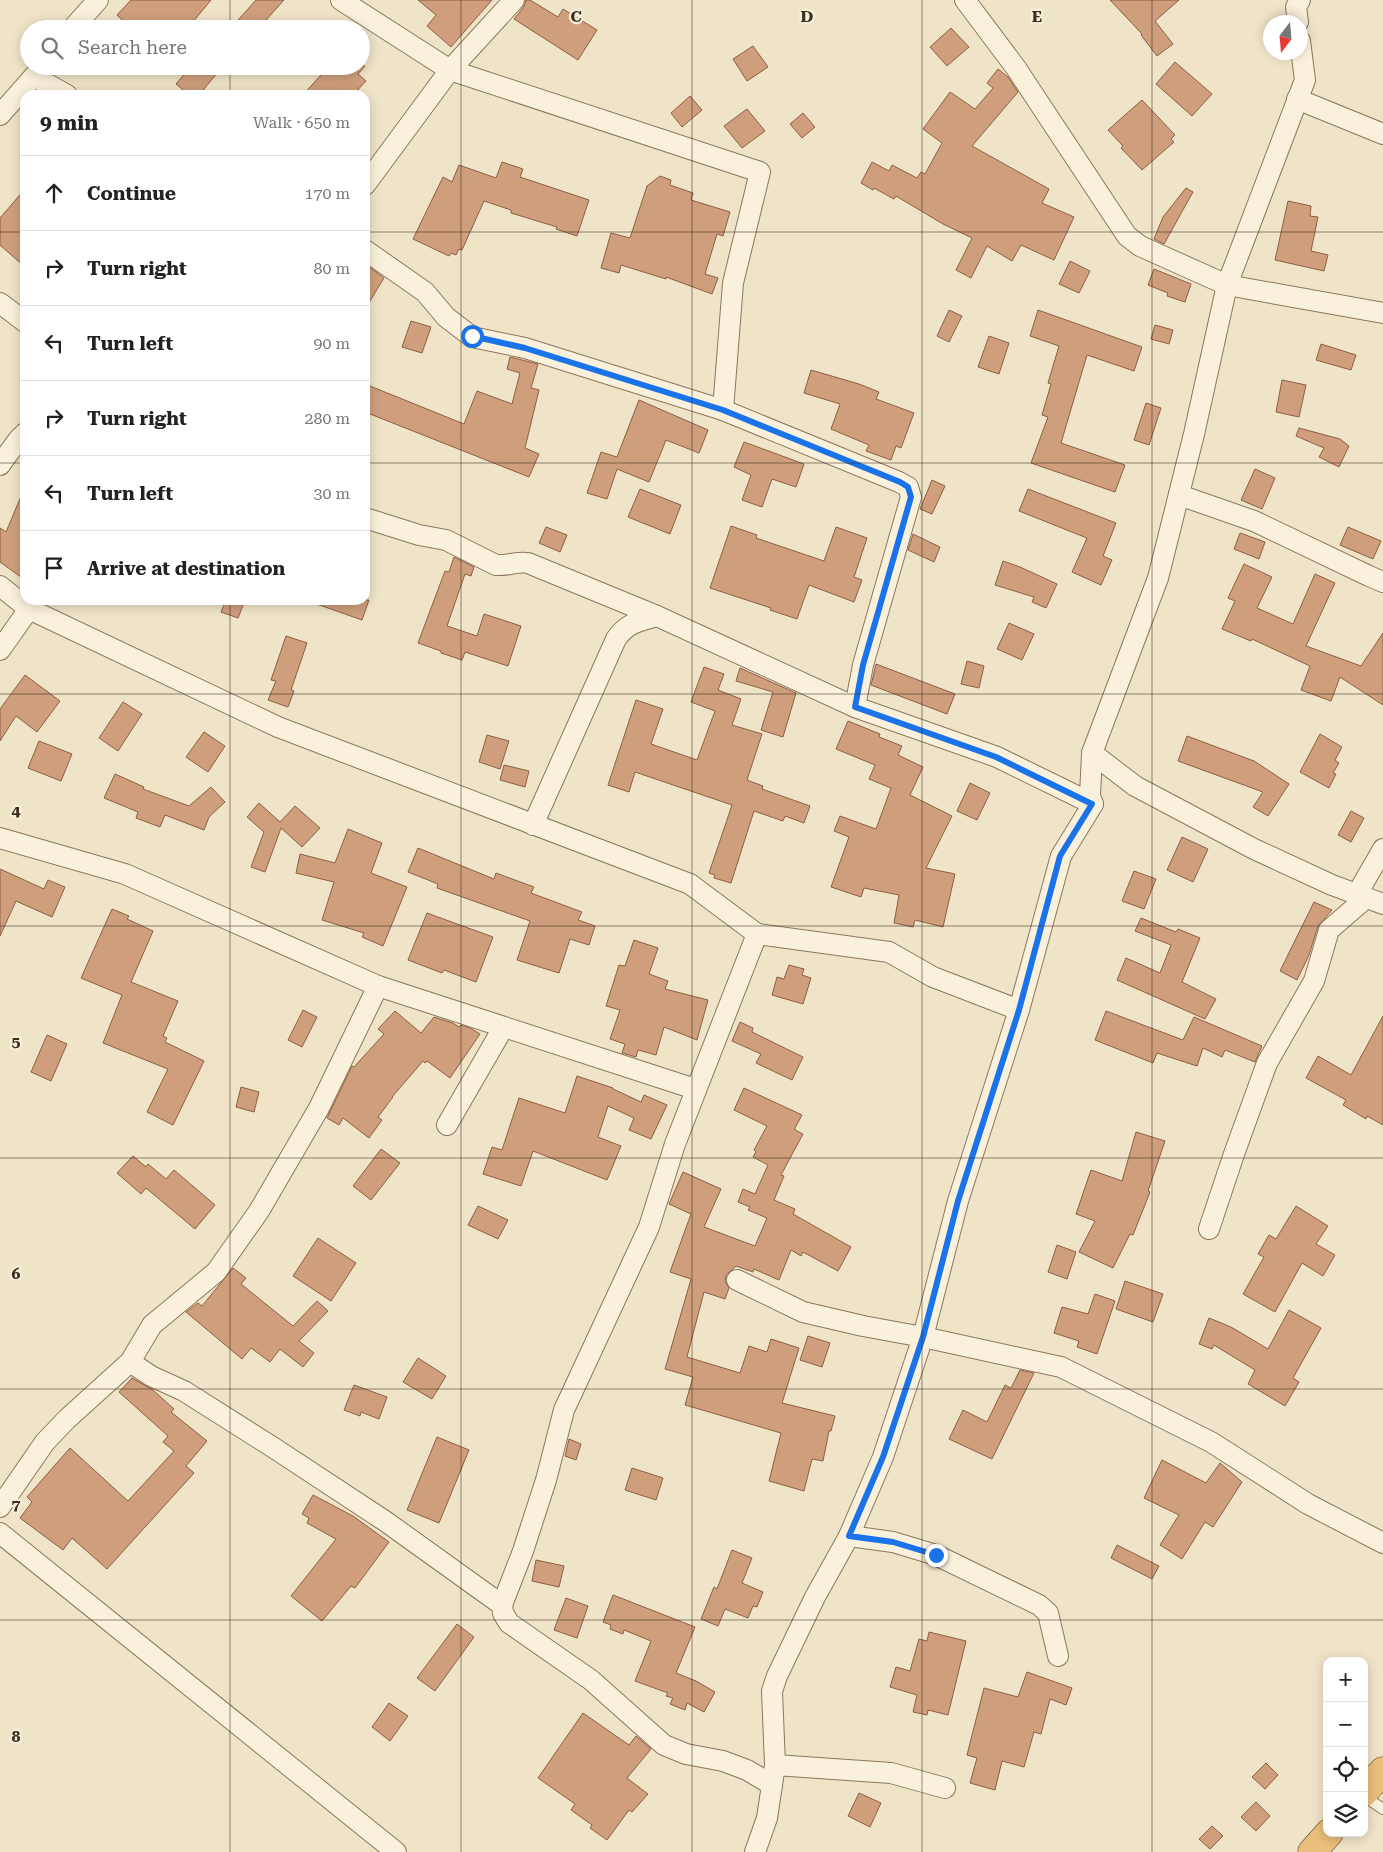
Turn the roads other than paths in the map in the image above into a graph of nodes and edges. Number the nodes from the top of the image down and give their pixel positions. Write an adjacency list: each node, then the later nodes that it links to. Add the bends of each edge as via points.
1 (98, 0): 7 (street)
2 (340, 0): 9 (street)
3 (514, 0): 9 (street)
4 (965, 0): 20 (street, via 1016,68 1127,236 1140,246)
5 (1300, 0): 6 (street, via 1296,7)
6 (1297, 15)
7 (80, 20)
8 (1303, 60): 15 (street, via 1306,80)
9 (450, 70): 18 (street); 24 (street, via 760,172 733,283)
10 (36, 75): 12 (street)
11 (43, 75): 13 (street)
12 (23, 90)
13 (60, 90)
14 (20, 93): 16 (street)
15 (1298, 100): 17 (street); 20 (street)
16 (0, 115)
17 (1383, 134)
18 (370, 178)
19 (370, 254): 24 (street, via 425,292 446,317 472,336 525,348)
20 (1227, 285): 22 (street); 27 (street)
21 (0, 303): 23 (street)
22 (1383, 312)
23 (20, 318)
24 (723, 410): 36 (street, via 908,487 911,497 863,665)
25 (20, 438): 26 (street)
26 (0, 465)
27 (1179, 495): 29 (street, via 1254,521); 37 (street, via 1158,578)
28 (370, 520): 34 (street, via 446,540 496,565 528,563)
29 (1383, 582)
30 (0, 586): 31 (street)
31 (20, 602)
32 (24, 605): 33 (street)
33 (29, 609): 35 (street); 39 (street, via 278,727)
34 (657, 616): 36 (street); 39 (street, via 623,629 616,639)
35 (0, 650)
36 (855, 707): 38 (street, via 996,757)
37 (1092, 753): 38 (street); 42 (street, via 1135,786 1254,849)
38 (1092, 804): 45 (street, via 1060,856)
39 (533, 825): 43 (street, via 690,884)
40 (0, 838): 44 (street, via 125,874)
41 (1383, 849): 42 (street)
42 (1369, 899): 49 (street, via 1329,930 1314,981 1267,1063)
43 (757, 934): 45 (street, via 890,952 932,977); 47 (street)
44 (378, 986): 46 (street); 52 (street, via 319,1108 259,1211 216,1272 152,1325)
45 (1019, 1010): 51 (street, via 958,1201)
46 (503, 1028): 47 (street); 48 (street)
47 (695, 1089): 57 (street, via 649,1227 564,1410 546,1480)
48 (447, 1125)
49 (1209, 1229)
50 (736, 1280): 51 (street, via 803,1312)
51 (923, 1337): 55 (street, via 883,1457); 56 (street, via 1062,1367 1211,1442 1308,1504)
52 (130, 1362): 53 (street, via 45,1442); 57 (street, via 184,1391 290,1458)
53 (0, 1507)
54 (0, 1533): 66 (street)
55 (849, 1536): 58 (street, via 893,1542 936,1555 1039,1605 1048,1612); 59 (street, via 815,1597 772,1691)
56 (1383, 1543)
57 (502, 1605): 61 (street, via 509,1623 591,1680 664,1745 686,1754 723,1761)
58 (1058, 1656)
59 (775, 1765): 61 (street); 62 (street, via 891,1773)
60 (1383, 1771): 63 (highway)
61 (772, 1785): 67 (street, via 767,1818)
62 (945, 1788)
63 (1366, 1792)
64 (1368, 1797): 65 (lane)
65 (1383, 1809)
66 (396, 1852)
67 (755, 1852)

